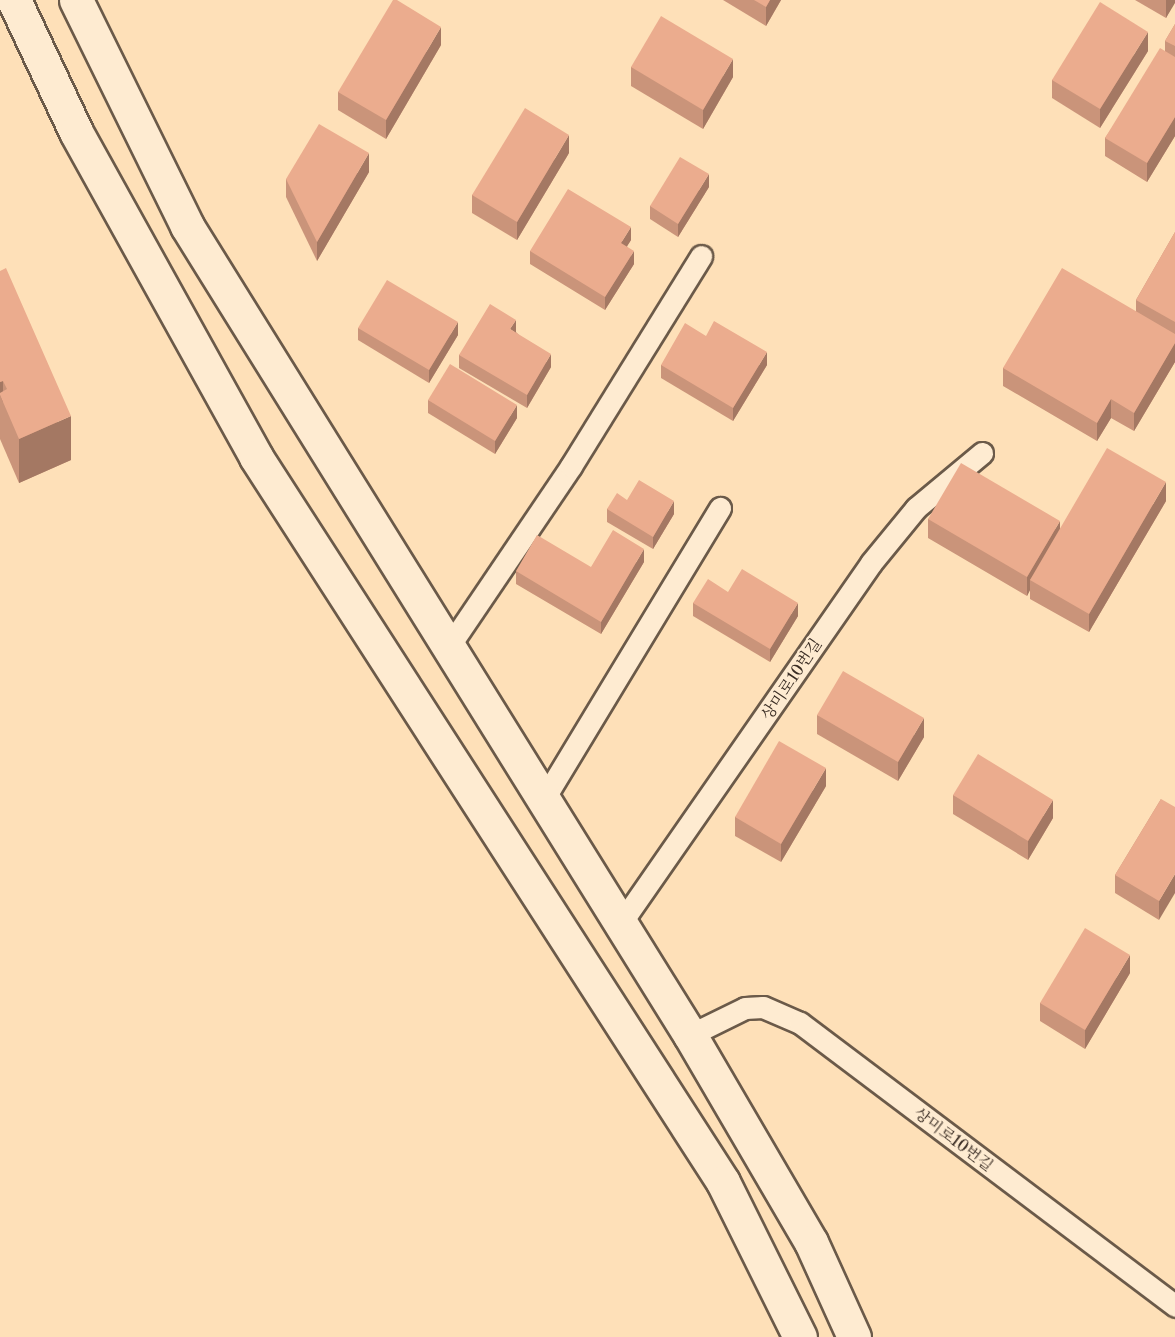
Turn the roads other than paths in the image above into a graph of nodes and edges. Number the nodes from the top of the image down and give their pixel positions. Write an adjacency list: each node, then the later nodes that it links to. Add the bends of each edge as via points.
1 (14, 0): 11 (street, via 76,132 256,457 723,1182)
2 (76, 0): 6 (street, via 187,226)
3 (701, 256): 6 (lane, via 571,466)
4 (982, 453): 8 (lane, 상미로10번길, via 916,508 871,563)
5 (720, 508): 7 (lane)
6 (450, 645): 7 (street)
7 (545, 797): 8 (street)
8 (621, 923): 9 (street)
9 (690, 1035): 10 (lane, 상미로10번길, via 745,1008 763,1007 800,1023); 12 (street, via 812,1242)
10 (1175, 1306)
11 (801, 1337)
12 (854, 1337)

